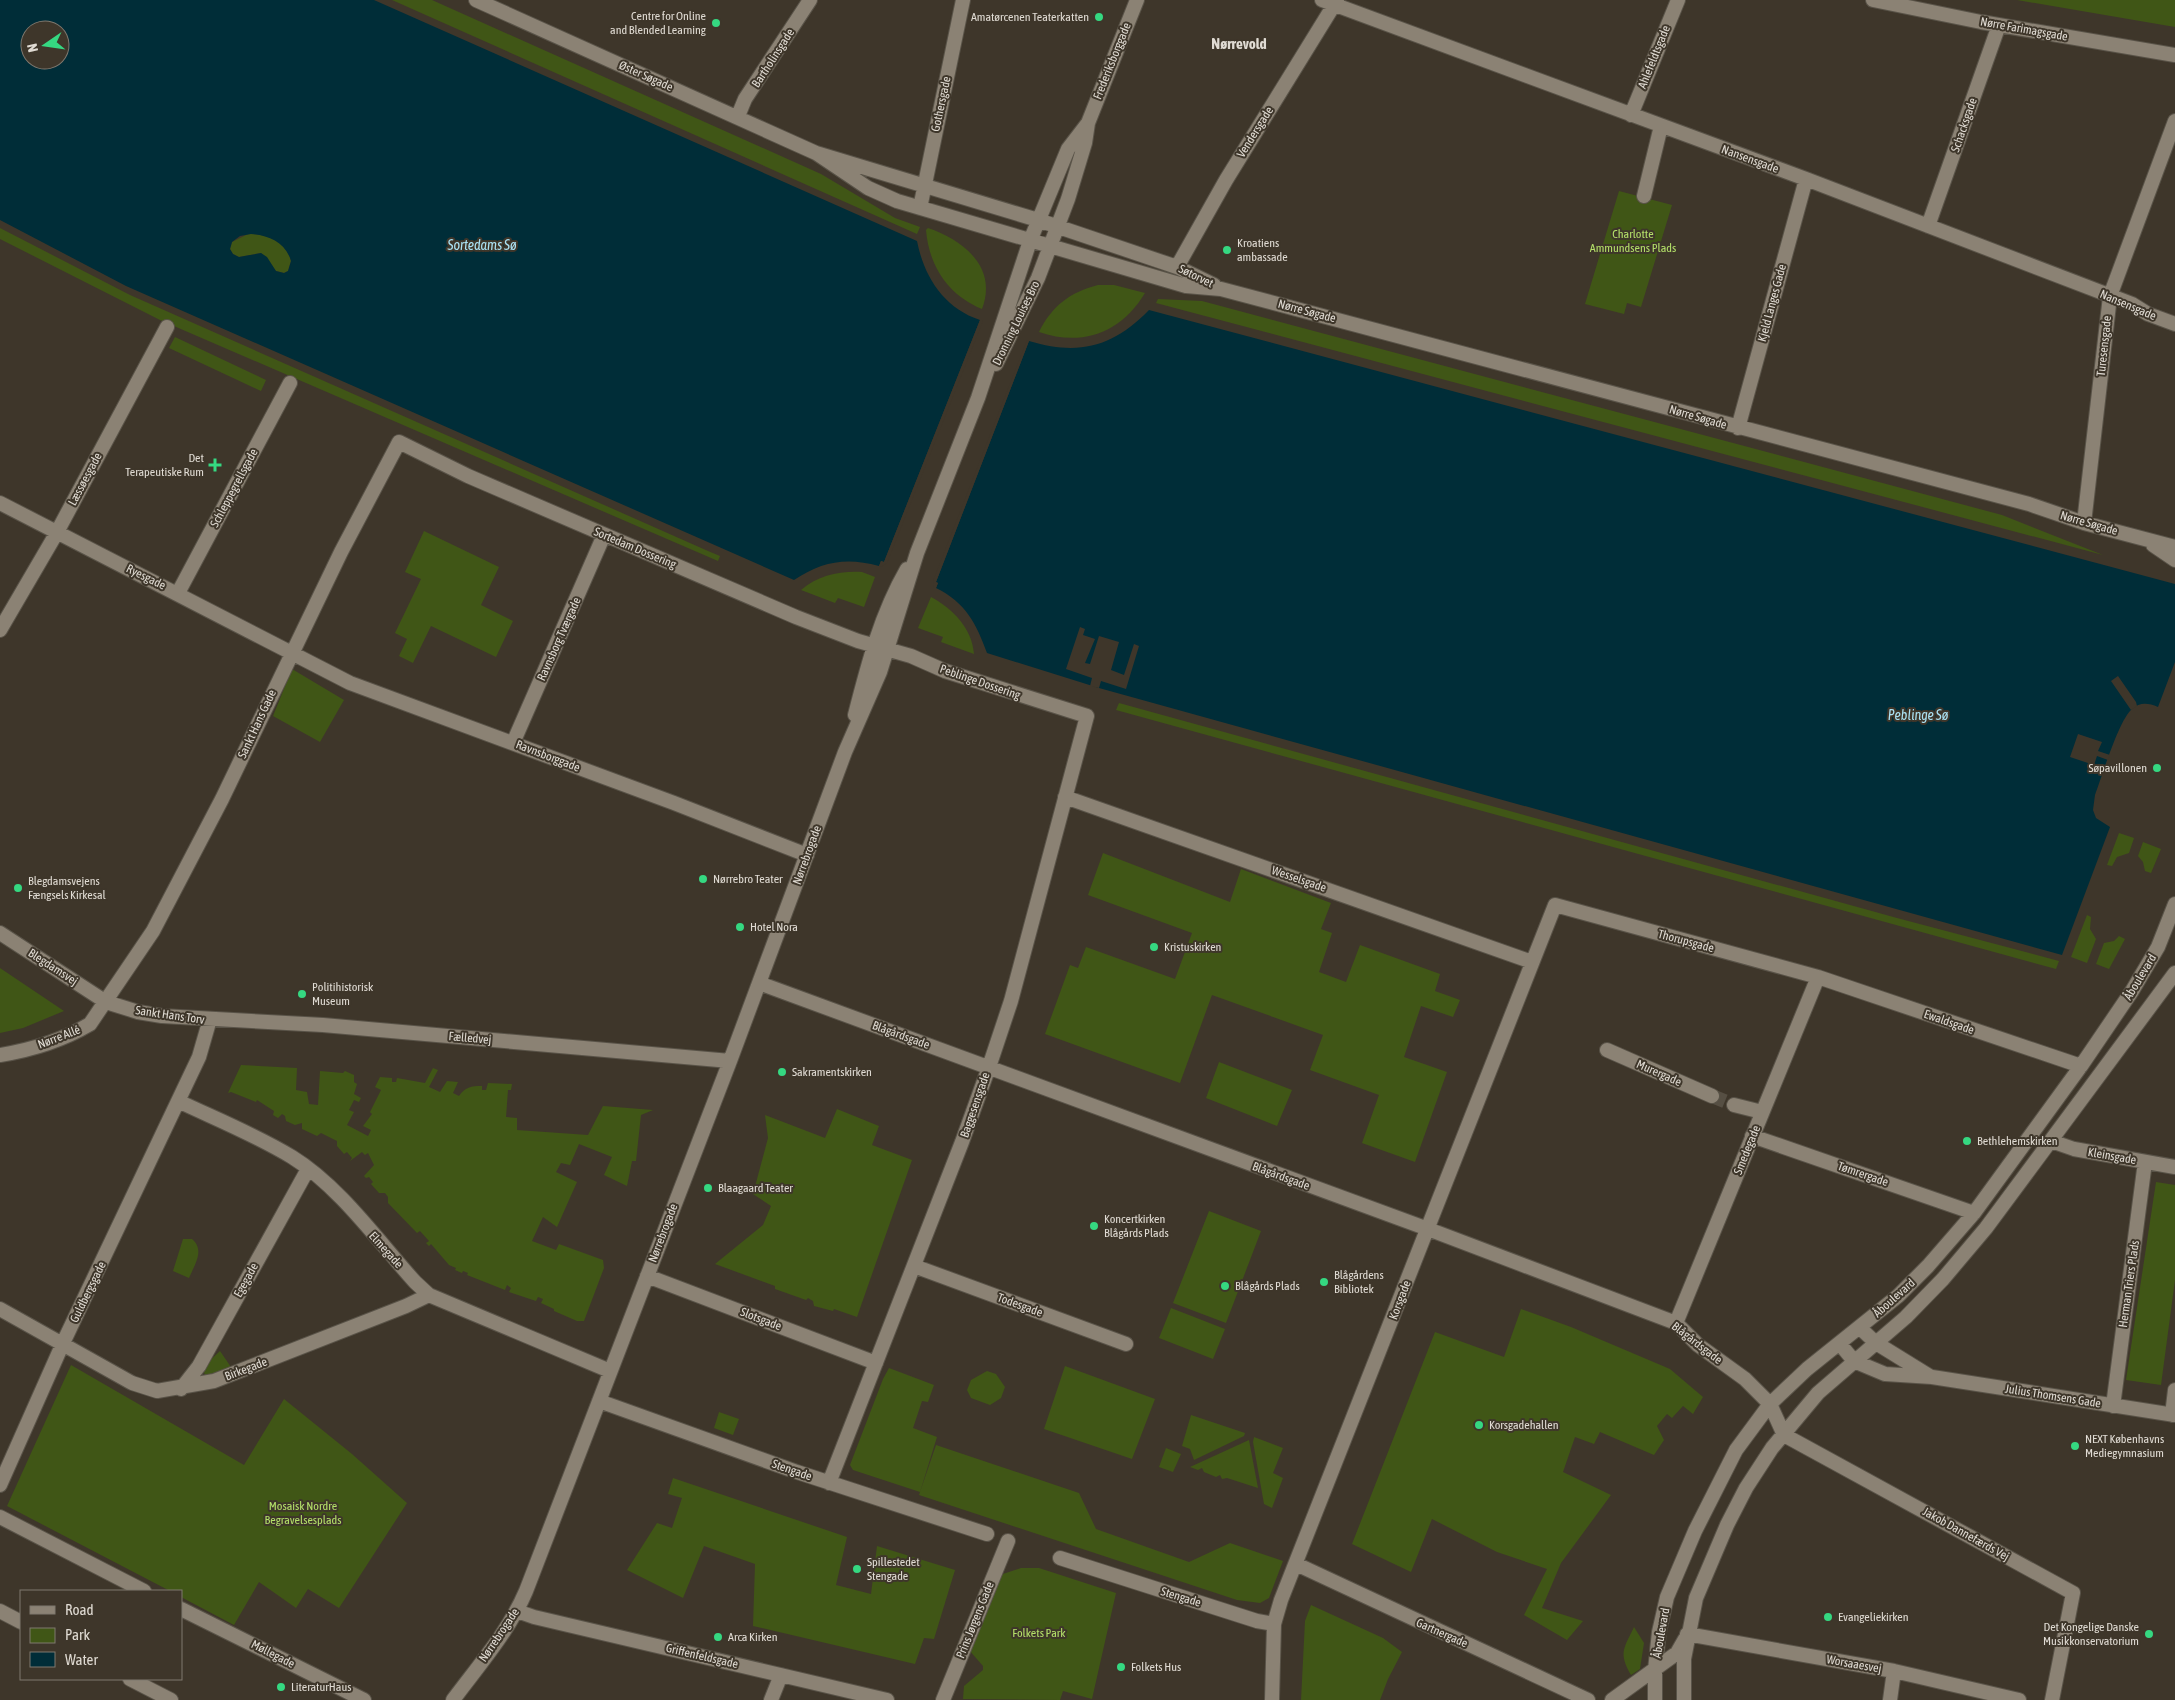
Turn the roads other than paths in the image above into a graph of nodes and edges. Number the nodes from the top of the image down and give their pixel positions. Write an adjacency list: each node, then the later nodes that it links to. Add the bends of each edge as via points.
1 (476, 0): 11 (street, Øster Søgade)
2 (810, 0): 11 (street, Bartholinsgade, via 745,99)
3 (963, 0): 17 (street, Gothersgade)
4 (1137, 0): 13 (street, Frederiksborggade)
5 (1678, 0): 10 (street, Ahlefeldtsgade)
6 (1873, 0): 8 (street, Nørre Farimagsgade)
7 (1331, 1): 10 (street, Nansensgade); 25 (street, Vendersgade)
8 (1999, 25): 9 (street, Nørre Farimagsgade); 22 (street, Schacksgade)
9 (2175, 55)
10 (1631, 114): 14 (street, Nansensgade)
11 (738, 116): 15 (street, Øster Søgade)
12 (2175, 121): 27 (street, Turesensgade)
13 (1088, 123): 20 (street, Frederiksborggade, via 1068,149); 21 (street, Frederiksborggade, via 1082,152)
14 (1661, 126): 16 (street, Nansensgade); 18 (street)
15 (816, 153): 17 (street, Søtorvet); 19 (street, Søtorvet, via 868,188)
16 (1806, 179): 22 (street, Nansensgade); 32 (street, Kjeld Langes Gade)
17 (924, 186): 19 (street, Gothersgade); 20 (street, Søtorvet)
18 (1644, 196)
19 (920, 208): 23 (street, Søtorvet)
20 (1038, 220): 21 (street, Søtorvet); 23 (street, Dronning Louises Bro)
21 (1057, 226): 24 (street, Dronning Louises Bro); 25 (street, Søtorvet)
22 (1928, 226): 27 (street, Nansensgade)
23 (1030, 241): 24 (street, Søtorvet); 31 (street, Dronning Louises Bro)
24 (1050, 246): 26 (street, Søtorvet, via 1186,286); 31 (street, Dronning Louises Bro, via 1030,299)
25 (1178, 267): 26 (street, Søtorvet)
26 (1221, 289): 32 (street, Nørre Søgade)
27 (2110, 296): 28 (street, Nansensgade); 35 (street, Turesensgade)
28 (2175, 324)
29 (167, 327): 36 (street, Læssøesgade)
30 (290, 383): 41 (street, Schleppegrellsgade)
31 (978, 398): 43 (street, Dronning Louises Bro, via 917,553 893,593)
32 (1738, 428): 35 (street, Nørre Søgade, via 2029,504)
33 (399, 442): 37 (street, Sortedam Dossering); 44 (street, Sankt Hans Gade)
34 (0, 503): 36 (street, Ryesgade)
35 (2084, 523): 38 (street, Nørre Søgade)
36 (56, 534): 41 (street, Ryesgade); 42 (street, Læssøesgade)
37 (604, 535): 43 (street, Sortedam Dossering, via 796,617); 46 (street, Ravnsborg Tværgade)
38 (2144, 539): 39 (street, Nørre Søgade); 40 (street)
39 (2175, 546)
40 (2175, 560)
41 (178, 593): 44 (street, Ryesgade)
42 (0, 630)
43 (881, 647): 45 (street, Peblinge Dossering); 48 (street, Nørrebrogade)
44 (290, 654): 46 (street, Ravnsborggade, via 350,684); 56 (street, Sankt Hans Gade, via 222,799 153,931)
45 (1087, 716): 47 (street, Baggesensgade)
46 (513, 743): 48 (street, Ravnsborggade)
47 (1065, 797): 52 (street, Wesselsgade); 62 (street, Baggesensgade, via 1011,1001)
48 (807, 855): 55 (street, Nørrebrogade)
49 (2175, 904): 61 (street, Åboulevard, via 2150,961)
50 (1555, 905): 52 (street, Korsgade); 54 (street, Thorupsgade)
51 (0, 933): 56 (street, Blegdamsvej)
52 (1532, 962): 73 (street, Korsgade)
53 (2175, 973): 68 (street, Åboulevard)
54 (1818, 977): 61 (street, Ewaldsgade); 66 (street, Smedegade)
55 (759, 983): 60 (street, Nørrebrogade); 62 (street, Blågårdsgade)
56 (106, 1002): 57 (street, Sankt Hans Torv, via 162,1016); 59 (street, Nørre Allé, via 90,1024 75,1033)
57 (210, 1019): 60 (street, Fælledvej, via 323,1025); 64 (street, Sankt Hans Torv, via 199,1057)
58 (1607, 1050): 63 (street, Murergade)
59 (0, 1055)
60 (730, 1062): 75 (street, Nørrebrogade)
61 (2081, 1066): 72 (street, Åboulevard)
62 (989, 1067): 73 (street, Blågårdsgade); 74 (street, Baggesensgade)
63 (1712, 1096)
64 (178, 1101): 71 (street, Elmegade, via 291,1157); 80 (street, Guldbergsgade)
65 (1734, 1105): 66 (street)
66 (1762, 1112): 67 (street, Smedegade)
67 (1752, 1136): 72 (street, Tømrergade); 78 (street, Smedegade)
68 (2051, 1141): 69 (street, Kleinsgade, via 2074,1149); 81 (street, Åboulevard, via 1963,1256 1926,1298)
69 (2145, 1162): 70 (street, Kleinsgade); 91 (street, Herman Triers Plads)
70 (2175, 1167)
71 (308, 1169): 76 (street, Elmegade, via 336,1194); 88 (street, Egegade, via 199,1366)
72 (1974, 1213): 79 (street, Åboulevard, via 1910,1284)
73 (1428, 1229): 78 (street, Blågårdsgade); 101 (street, Korsgade)
74 (914, 1266): 82 (street, Todesgade); 85 (street, Baggesensgade)
75 (647, 1276): 85 (street, Slotsgade); 86 (street, Nørrebrogade)
76 (429, 1295): 86 (street, Elmegade); 88 (street, Birkegade, via 214,1381)
77 (0, 1309): 80 (street, Birkegade)
78 (1676, 1323): 92 (street, Blågårdsgade, via 1698,1345 1745,1379)
79 (1860, 1328): 81 (street, Julius Thomsens Gade); 83 (street, Åboulevard)
80 (63, 1343): 88 (street, Birkegade, via 140,1386 157,1391); 96 (street, Guldbergsgade)
81 (1876, 1343): 84 (street, Åboulevard); 87 (street, Julius Thomsens Gade)
82 (1126, 1344)
83 (1840, 1344): 84 (street, Julius Thomsens Gade); 92 (street, Åboulevard, via 1807,1369)
84 (1854, 1361): 87 (street, Julius Thomsens Gade, via 1885,1374); 94 (street, Åboulevard, via 1818,1392)
85 (876, 1363): 95 (street, Baggesensgade)
86 (610, 1371): 90 (street, Nørrebrogade)
87 (1932, 1378): 91 (street, Julius Thomsens Gade)
88 (181, 1389)
89 (2175, 1390): 93 (street)
90 (599, 1401): 95 (street, Stengade); 105 (street, Nørrebrogade)
91 (2113, 1406): 93 (street, Julius Thomsens Gade)
92 (1773, 1408): 94 (street); 109 (street, Åboulevard, via 1736,1450 1695,1531 1667,1597)
93 (2173, 1415)
94 (1784, 1435): 108 (street, Åboulevard, via 1746,1488 1727,1525 1696,1598); 126 (street, Jakob Dannefærds Vej, via 2073,1593)
95 (830, 1483): 98 (street, Stengade)
96 (0, 1485)
97 (0, 1517): 102 (street)
98 (986, 1534)
99 (1008, 1541): 118 (street, Prins Jørgens Gade)
100 (1060, 1558): 107 (street, Stengade)
101 (1296, 1564): 107 (street, Korsgade); 120 (street, Gartnergade)
102 (142, 1590)
103 (182, 1609): 114 (street, Møllegade)
104 (0, 1611): 106 (street)
105 (517, 1611): 111 (street, Griffenfeldsgade); 115 (street, Nørrebrogade)
106 (20, 1621)
107 (1274, 1624): 119 (street, Korsgade)
108 (1687, 1634): 109 (street, via 1677,1653); 110 (street, Worsaaesvej); 123 (street, Åboulevard)
109 (1655, 1670): 121 (street); 122 (street, Åboulevard)
110 (1894, 1671): 124 (street); 125 (street, Worsaaesvej)
111 (781, 1675): 116 (street); 117 (street, Griffenfeldsgade)
112 (132, 1680): 113 (street)
113 (171, 1700)
114 (364, 1700)
115 (453, 1700)
116 (770, 1700)
117 (887, 1700)
118 (943, 1700)
119 (1272, 1700)
120 (1588, 1700)
121 (1612, 1700)
122 (1655, 1700)
123 (1684, 1700)
124 (1890, 1700)
125 (2019, 1700)
126 (2052, 1700)

